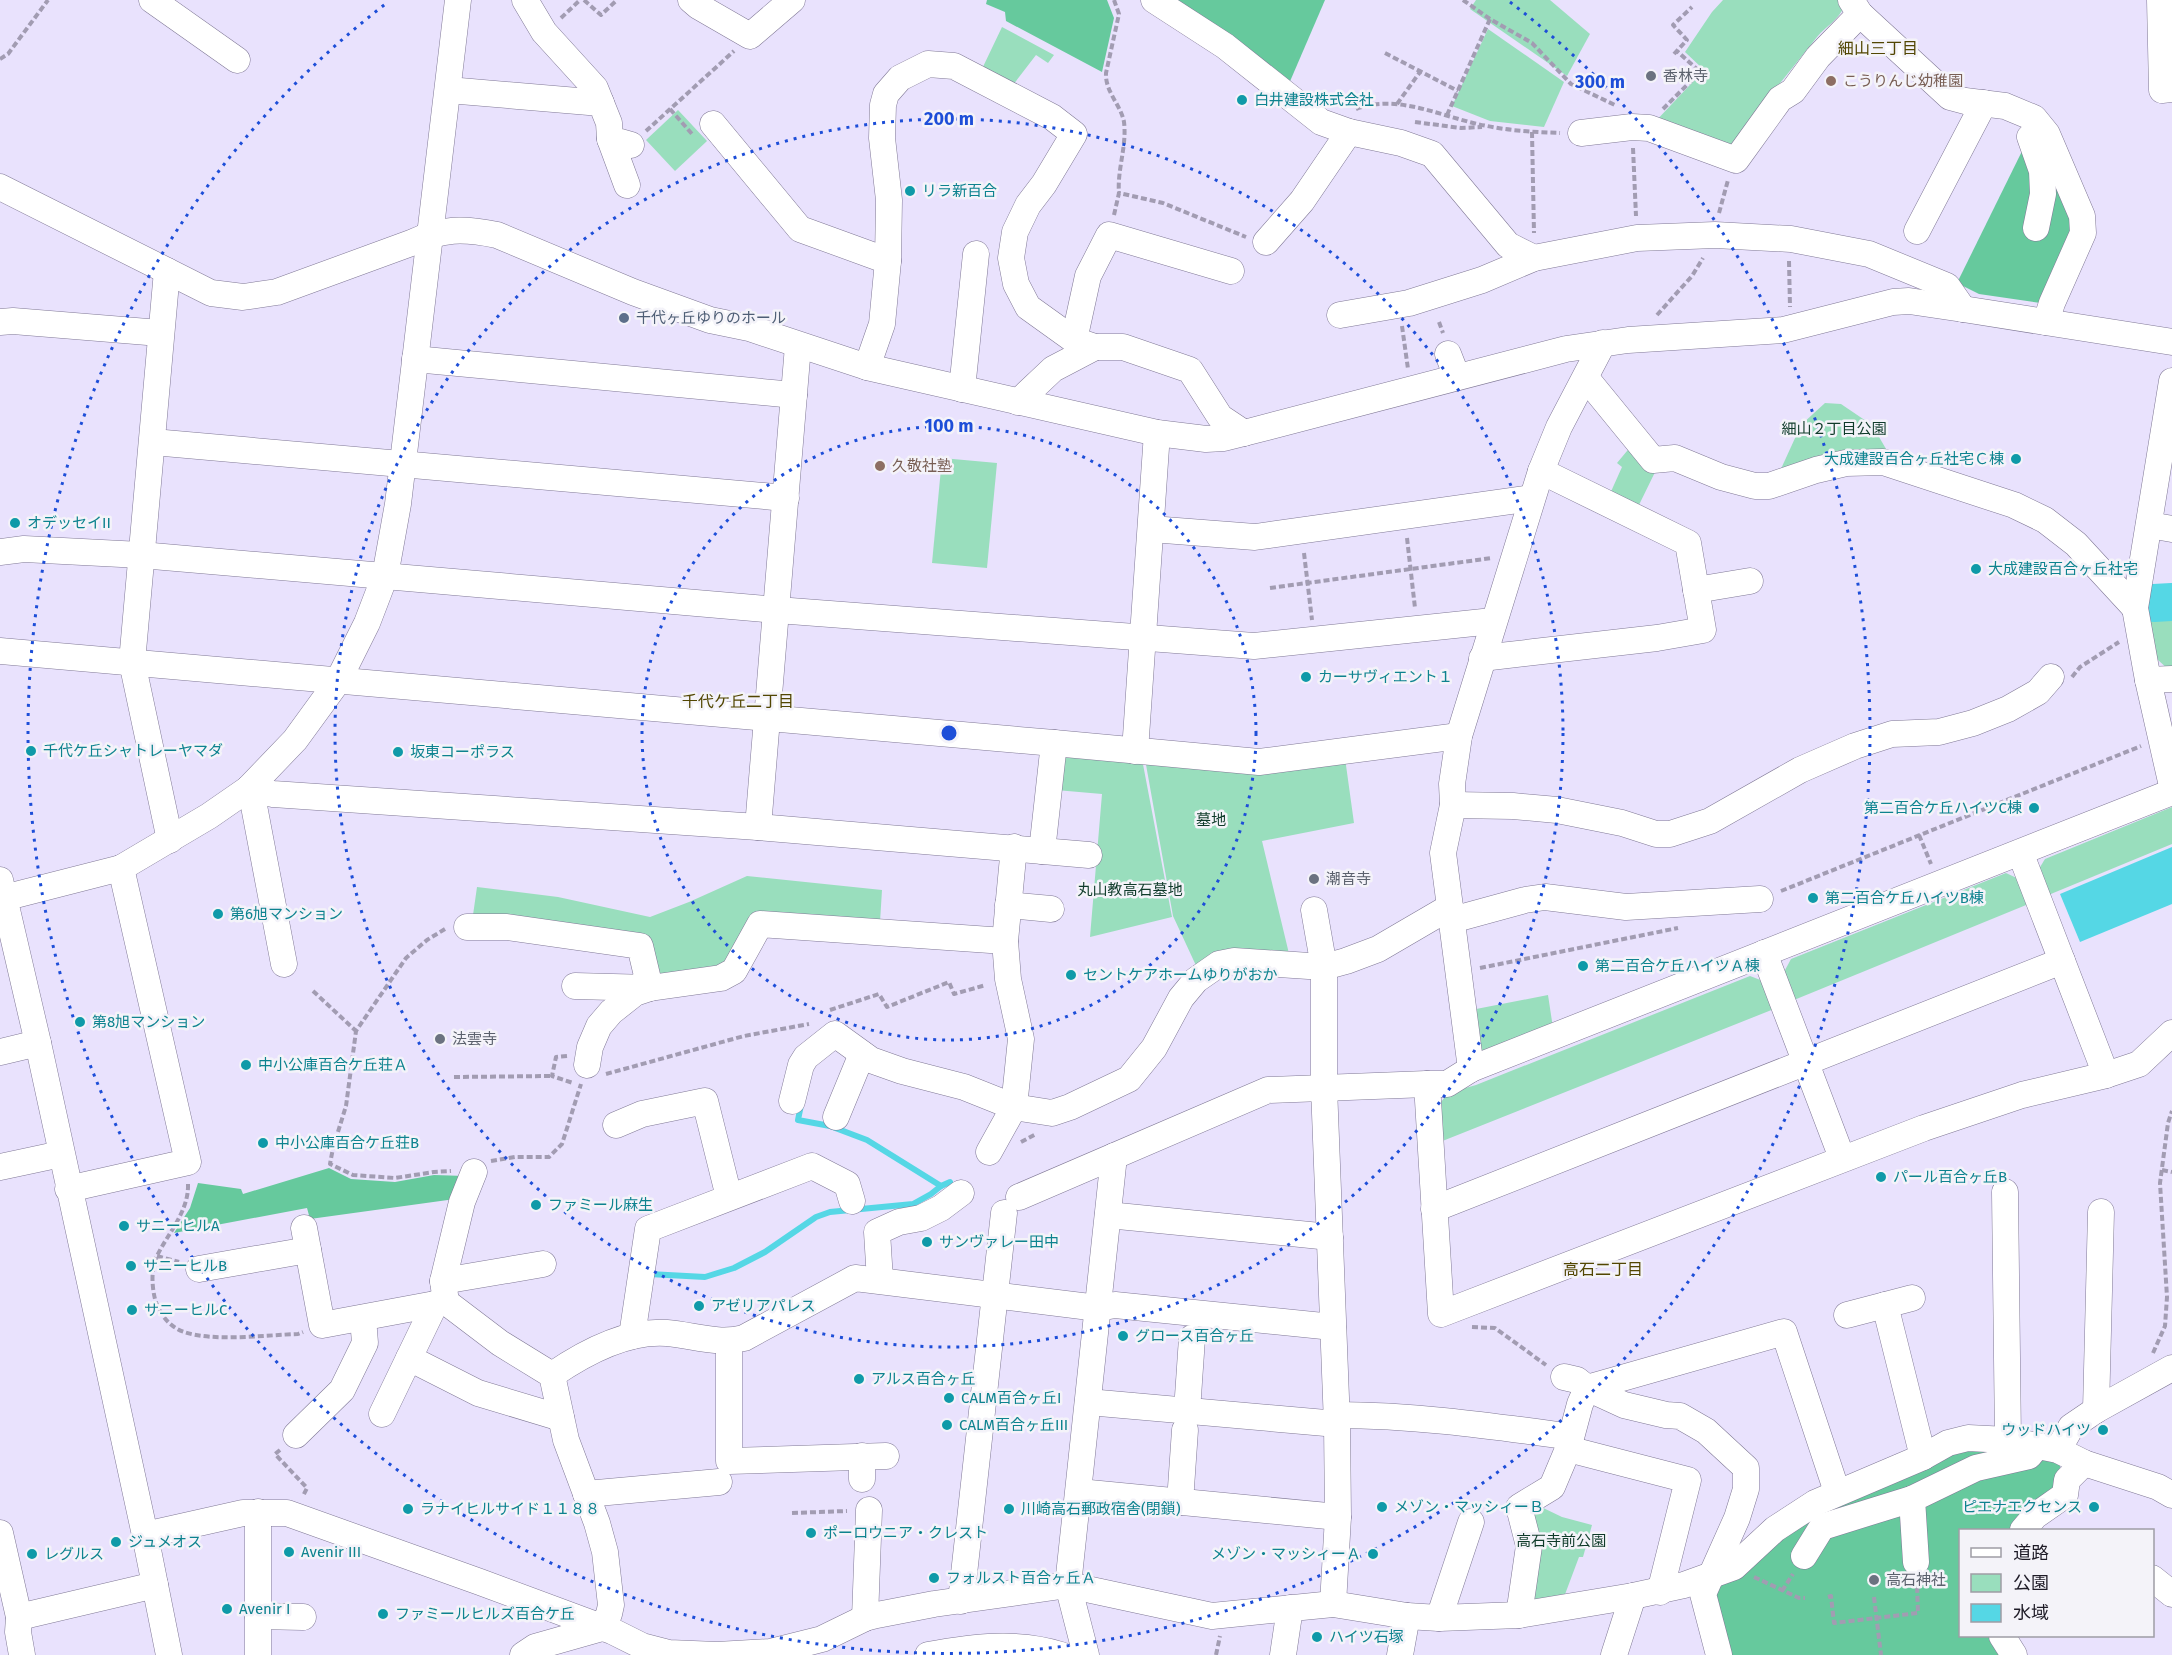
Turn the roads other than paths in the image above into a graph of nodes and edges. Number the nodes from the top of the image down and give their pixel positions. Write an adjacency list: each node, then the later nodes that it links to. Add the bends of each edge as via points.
1 (152, 0): 9 (street)
2 (458, 0): 10 (street)
3 (525, 0): 12 (street, via 544,33 595,88)
4 (691, 0): 5 (street, via 750,36)
5 (792, 0)
6 (1154, 0): 14 (street, via 1226,46 1321,122)
7 (2160, 0): 11 (street, via 2162,90)
8 (1856, 7): 13 (street, via 1950,97); 17 (street, via 1793,90 1780,99 1736,160 1649,128)
9 (237, 60)
10 (448, 90): 12 (street); 22 (street)
11 (2172, 90)
12 (601, 103): 18 (street, via 620,142)
13 (1984, 103): 16 (street, via 2005,106 2034,118); 21 (street)
14 (1355, 123): 23 (street, via 1302,201); 25 (street, via 1432,154 1508,244)
15 (713, 124): 26 (street, via 800,229)
16 (2040, 126): 20 (street, via 2030,137 2042,171 2043,194); 32 (street, via 2082,216 2083,233)
17 (1581, 133)
18 (627, 185)
19 (0, 187): 27 (street)
20 (2036, 228)
21 (1917, 231)
22 (430, 234): 27 (street, via 277,292 243,297 211,293); 37 (street, via 474,230 497,235 633,292); 38 (street)
23 (1266, 242)
24 (976, 254): 42 (street)
25 (1534, 258): 29 (street, via 1637,238 1709,235 1788,239 1875,256 1947,286); 30 (street, via 1482,280 1399,305)
26 (888, 261): 36 (street, via 890,200 882,138 886,94 900,78 928,64 954,66 1052,117 1074,134 1028,205 1015,232 1011,258 1016,284 1028,307); 39 (street, via 882,324)
27 (167, 271): 33 (street)
28 (1231, 271): 36 (street, via 1109,235 1088,276)
29 (1963, 309): 32 (street); 35 (street, via 1893,302 1783,330)
30 (1340, 315)
31 (0, 322): 33 (street)
32 (2046, 322): 34 (street)
33 (160, 333): 47 (street)
34 (2172, 342)
35 (1603, 343): 40 (street); 46 (street, via 1566,349 1449,354 1410,389)
36 (1085, 344): 44 (street); 46 (street, via 1123,346 1190,370 1220,417)
37 (798, 346): 39 (street); 43 (street)
38 (416, 358): 43 (street); 48 (street)
39 (867, 367): 42 (street)
40 (1586, 378): 49 (street); 59 (street, via 1653,460 1675,458 1755,486 1769,486 1846,462 1883,462 2014,505 2044,520 2076,544)
41 (2172, 381): 52 (street)
42 (962, 389): 44 (street)
43 (794, 395): 50 (street)
44 (1017, 402): 45 (street)
45 (1157, 433): 46 (street, via 1206,439); 53 (street)
46 (1244, 433)
47 (153, 442): 48 (street); 55 (street)
48 (402, 464): 50 (street); 56 (street)
49 (1541, 471): 51 (street); 58 (street, via 1688,543)
50 (786, 498): 60 (street)
51 (1532, 498): 53 (street, via 1255,537); 61 (street)
52 (2160, 527): 59 (street)
53 (1151, 529): 62 (street)
54 (0, 552): 55 (street, via 24,549)
55 (141, 555): 56 (street); 65 (street)
56 (385, 576): 60 (street); 67 (street)
57 (1750, 581): 58 (street)
58 (1696, 590): 64 (street, via 1703,630)
59 (2134, 608): 66 (street)
60 (777, 610): 62 (street); 69 (street)
61 (1493, 621): 62 (street, via 1254,646); 64 (street)
62 (1143, 638): 72 (street)
63 (0, 651): 65 (street)
64 (1482, 658): 70 (street)
65 (132, 662): 67 (street); 78 (street)
66 (2160, 679): 73 (street, via 2161,738)
67 (338, 681): 69 (street); 74 (street, via 295,740)
68 (2059, 681): 76 (street, via 1973,723 1939,732 1892,734 1855,746 1800,770 1710,821 1670,834 1557,810)
69 (767, 719): 71 (street); 77 (street)
70 (1459, 736): 72 (street, via 1259,762); 76 (street)
71 (1054, 743): 72 (street); 80 (street)
72 (1135, 751)
73 (2172, 786)
74 (248, 789): 77 (street, via 273,794); 78 (street); 94 (street)
75 (2172, 792): 81 (street)
76 (1453, 805): 89 (street, via 1443,853)
77 (758, 827): 79 (street)
78 (170, 840): 83 (street)
79 (1014, 848): 80 (street); 86 (street)
80 (1042, 850): 82 (street)
81 (2020, 852): 92 (street); 93 (street)
82 (1089, 855)
83 (121, 868): 84 (street); 118 (street, via 188,1162)
84 (1, 892): 99 (street)
85 (1760, 899): 89 (street, via 1626,907 1545,897)
86 (1008, 905): 87 (street); 91 (street)
87 (1051, 909)
88 (1314, 910): 95 (street)
89 (1451, 914): 95 (street, via 1378,949); 103 (street)
90 (467, 927): 96 (street, via 507,927 640,945)
91 (1005, 940): 96 (street, via 760,924 734,971 721,978); 109 (street, via 1008,980 1021,1039)
92 (1764, 953): 102 (street); 103 (street)
93 (2062, 961): 102 (street); 105 (street)
94 (284, 964)
95 (1324, 966): 107 (street); 109 (street, via 1234,961 1219,964 1201,975 1189,989 1154,1048 1129,1079 1052,1113)
96 (650, 988): 97 (street, via 635,993); 97 (street, via 581,986)
97 (611, 1012): 104 (street, via 599,1026 590,1047)
98 (2172, 1033): 105 (street, via 2139,1064)
99 (38, 1043): 100 (street); 113 (street)
100 (0, 1052)
101 (862, 1054): 108 (street, via 832,1022 801,1065); 109 (street, via 881,1064 964,1087); 110 (street)
102 (1806, 1062): 115 (street); 123 (street)
103 (1471, 1069): 106 (street, via 1446,1084)
104 (592, 1073)
105 (2106, 1075): 115 (street, via 2022,1095)
106 (1426, 1084): 107 (street); 123 (street)
107 (1324, 1087): 114 (street, via 1268,1090); 126 (street)
108 (792, 1101)
109 (1014, 1107): 112 (street)
110 (836, 1117)
111 (616, 1125): 121 (street, via 642,1114 705,1101)
112 (989, 1152)
113 (61, 1154): 116 (street); 118 (street)
114 (1114, 1156): 124 (street); 130 (street, via 1011,1205)
115 (1842, 1158): 123 (street, via 1441,1314)
116 (0, 1167)
117 (467, 1171): 131 (street)
118 (68, 1189): 172 (street)
119 (2005, 1192): 153 (street)
120 (961, 1193): 129 (street, via 921,1218 877,1232)
121 (729, 1197): 122 (street, via 812,1166 847,1184); 138 (street, via 648,1229)
122 (852, 1201)
123 (1434, 1209)
124 (1108, 1215): 126 (street); 134 (street)
125 (2107, 1226): 147 (street)
126 (1330, 1237): 137 (street)
127 (543, 1264): 131 (street)
128 (199, 1269): 136 (street, via 306,1239 322,1325)
129 (880, 1280): 130 (street); 140 (street, via 855,1278 744,1338)
130 (995, 1294): 134 (street); 182 (street)
131 (441, 1296): 136 (street); 141 (street); 143 (street, via 500,1343)
132 (1912, 1298): 133 (street)
133 (1885, 1305): 135 (street); 156 (street)
134 (1098, 1308): 137 (street, via 1115,1305); 146 (street)
135 (1847, 1315)
136 (363, 1318): 152 (street, via 364,1342 342,1390)
137 (1333, 1327): 151 (street)
138 (632, 1336): 140 (street, via 665,1333); 143 (street, via 586,1354)
139 (1192, 1338): 150 (street)
140 (729, 1342): 158 (street, via 729,1461)
141 (409, 1358): 148 (street); 149 (street, via 478,1393)
142 (2172, 1368): 147 (street)
143 (552, 1375): 149 (street)
144 (1564, 1377): 145 (street)
145 (1587, 1388): 154 (street); 162 (street, via 1784,1332); 175 (street, via 1624,1405 1680,1416 1706,1431 1746,1468 1746,1489)
146 (1088, 1402): 150 (street); 161 (street)
147 (2096, 1410): 155 (street)
148 (382, 1414)
149 (561, 1418): 163 (street)
150 (1186, 1420): 151 (street); 165 (street)
151 (1336, 1420): 154 (street, via 1383,1415 1463,1422); 168 (street)
152 (296, 1435)
153 (2008, 1440): 155 (street); 156 (street, via 1968,1438 1948,1443)
154 (1563, 1442): 179 (street, via 1688,1480); 185 (street, via 1552,1486 1519,1507 1529,1546)
155 (2048, 1448): 157 (street); 164 (street, via 1976,1468)
156 (1923, 1457): 162 (street)
157 (2084, 1463): 160 (street); 170 (street, via 2067,1480 2065,1495)
158 (870, 1464)
159 (719, 1482): 163 (street)
160 (2167, 1487)
161 (1078, 1492): 165 (street); 178 (street)
162 (1837, 1492): 175 (street, via 1775,1529)
163 (586, 1494): 193 (street, via 605,1552)
164 (1912, 1499): 173 (street, via 1822,1527); 174 (street)
165 (1180, 1502): 168 (street)
166 (869, 1510): 190 (street)
167 (258, 1512): 172 (street); 186 (street); 193 (street, via 287,1513 436,1566)
168 (1338, 1517): 183 (street)
169 (1471, 1522): 191 (street)
170 (2024, 1529)
171 (0, 1533): 188 (street)
172 (145, 1535): 177 (street)
173 (1804, 1556)
174 (1916, 1562)
175 (1723, 1572): 179 (street); 204 (street, via 1703,1594)
176 (2154, 1580): 180 (street)
177 (155, 1585): 188 (street); 195 (street)
178 (1068, 1585): 182 (street); 184 (street, via 1212,1616); 200 (street)
179 (1660, 1592): 181 (street)
180 (2172, 1594)
181 (1633, 1596): 185 (street); 203 (street)
182 (962, 1601): 190 (street)
183 (1333, 1604): 184 (street); 187 (street)
184 (1290, 1608): 201 (street)
185 (1519, 1615): 191 (street)
186 (258, 1616): 189 (street); 196 (street)
187 (1407, 1616): 191 (street); 202 (street)
188 (18, 1617): 194 (street)
189 (303, 1617)
190 (865, 1618): 193 (street, via 822,1639 770,1652 669,1653)
191 (1439, 1618)
192 (2003, 1637): 205 (street)
193 (610, 1638): 197 (street, via 535,1647)
194 (22, 1655)
195 (169, 1655)
196 (258, 1655)
197 (523, 1655)
198 (928, 1655): 199 (street, via 997,1646 1040,1648)
199 (1061, 1655)
200 (1086, 1655)
201 (1283, 1655)
202 (1400, 1655)
203 (1614, 1655)
204 (1719, 1655)
205 (2014, 1655)

